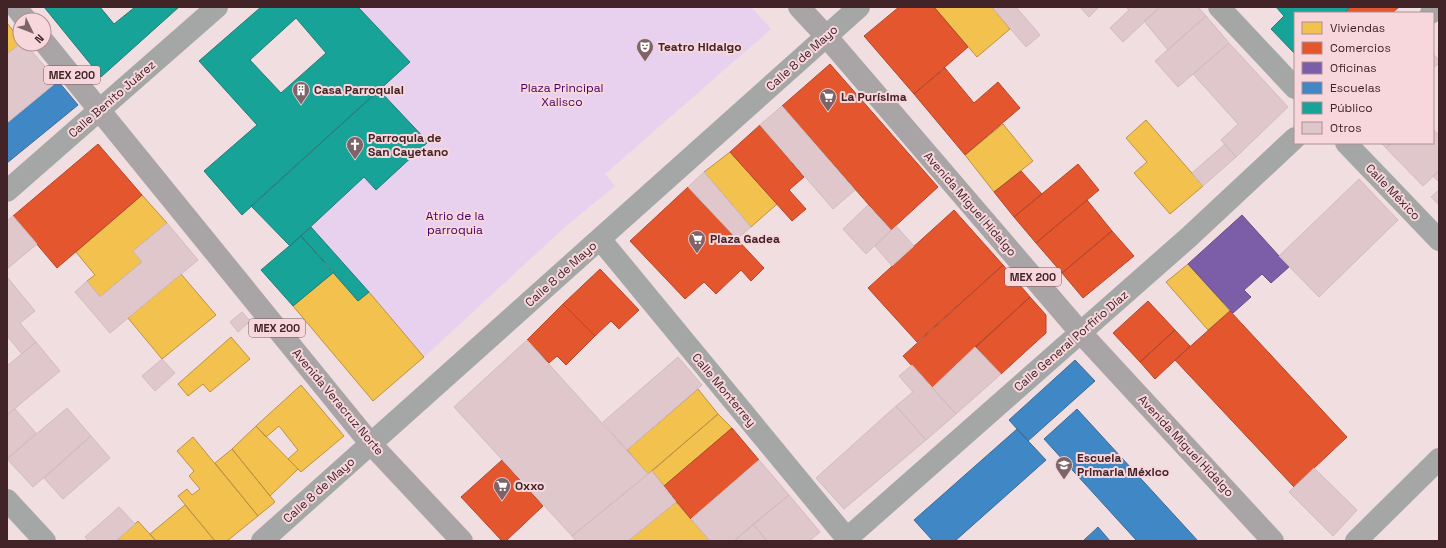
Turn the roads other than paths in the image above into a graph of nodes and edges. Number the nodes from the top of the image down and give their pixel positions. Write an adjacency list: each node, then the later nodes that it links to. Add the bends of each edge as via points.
1 (217, 7): 8 (street, Calle Benito Juárez)
2 (799, 7): 5 (highway, Avenida Miguel Hidalgo / MEX 200)
3 (859, 7): 5 (street, Calle 8 de Mayo)
4 (1219, 7): 7 (street)
5 (826, 36): 12 (street, Calle 8 de Mayo); 14 (highway, Avenida Miguel Hidalgo / MEX 200)
6 (52, 52): 8 (highway, MEX 200)
7 (1294, 87)
8 (99, 109): 11 (street, Calle Benito Juárez); 15 (highway, Avenida Veracruz Norte / MEX 200)
9 (1294, 139): 14 (street, Calle General Porfirio Díaz, via 1189,237)
10 (1347, 144): 13 (street, Calle México)
11 (7, 191)
12 (600, 239): 15 (street, Calle 8 de Mayo); 18 (street, Calle Monterrey)
13 (1439, 240)
14 (1080, 332): 18 (street, Calle General Porfirio Díaz); 22 (highway, Avenida Miguel Hidalgo / MEX 200)
15 (370, 443): 20 (street, Calle 8 de Mayo); 21 (highway, Avenida Veracruz Norte / MEX 200)
16 (1439, 459): 23 (street)
17 (7, 500): 19 (street)
18 (847, 540)
19 (45, 541)
20 (262, 541)
21 (462, 541)
22 (1273, 541)
23 (1356, 541)

